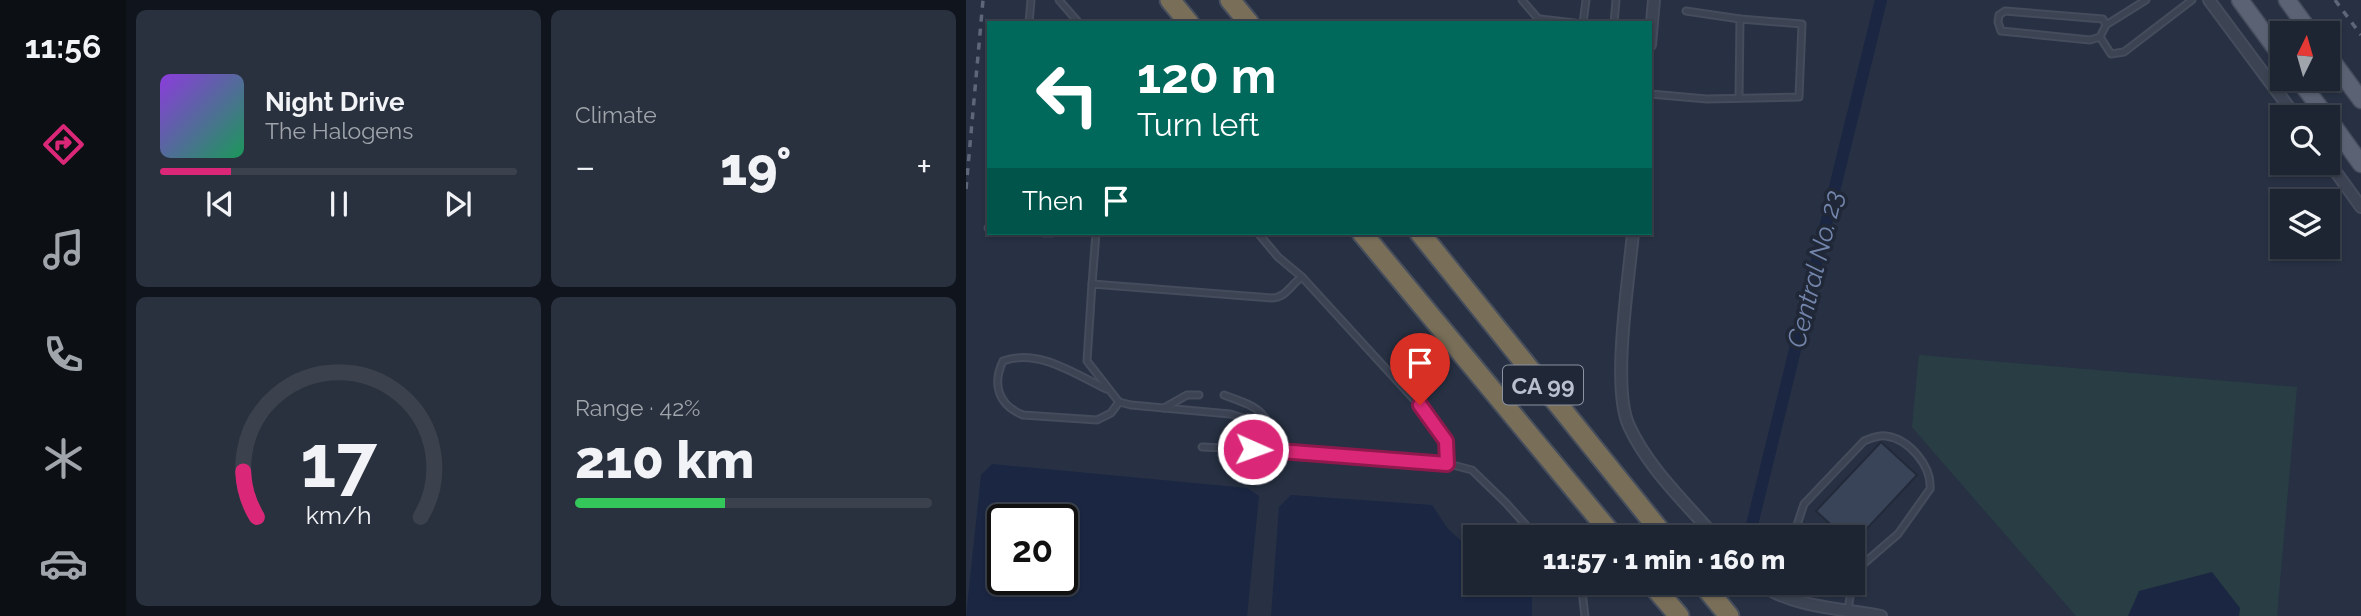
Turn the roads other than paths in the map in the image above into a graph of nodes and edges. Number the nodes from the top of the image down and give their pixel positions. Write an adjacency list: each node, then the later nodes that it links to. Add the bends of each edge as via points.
1 (1031, 0): 16 (lane)
2 (1059, 0): 17 (lane)
3 (1170, 0): 18 (highway)
4 (1230, 0): 19 (highway)
5 (1522, 0): 20 (lane)
6 (1586, 0): 21 (lane)
7 (1616, 0): 22 (lane)
8 (1654, 0): 24 (street)
9 (2146, 0): 25 (lane)
10 (2192, 0): 26 (lane, via 2124,52 2112,54)
11 (2209, 0): 32 (street)
12 (2240, 0): 27 (main road)
13 (2287, 0): 23 (main road)
14 (1686, 11): 15 (lane)
15 (1740, 19): 30 (lane); 30 (lane, via 1802,24 1799,97)
16 (1028, 21)
17 (1077, 21)
18 (1187, 21)
19 (1247, 21)
20 (1540, 21)
21 (1583, 21)
22 (1614, 21)
23 (2302, 21)
24 (1652, 22)
25 (2106, 25): 26 (lane); 26 (lane, via 2103,19 2005,11 1999,15 2001,31 2090,40)
26 (2100, 37)
27 (2270, 41)
28 (2340, 71): 31 (main road)
29 (1652, 94): 30 (lane)
30 (1739, 98)
31 (2361, 100)
32 (2286, 105)
33 (2340, 136): 34 (main road)
34 (2361, 164)
35 (2338, 175): 36 (street)
36 (2361, 207)
37 (1096, 235): 43 (lane)
38 (1260, 235): 42 (lane)
39 (1364, 235): 53 (highway, CA 99)
40 (1422, 235): 54 (highway, CA 99)
41 (1633, 235): 55 (street, via 1621,390 1628,425 1648,459)
42 (1301, 277): 43 (lane, via 1285,295 1272,298); 51 (lane, via 1420,405 1446,441)
43 (1092, 284): 44 (lane, via 1087,361)
44 (1109, 390): 47 (lane); 47 (lane, via 1055,364 1022,357 1003,361 997,374 1004,403 1023,415 1097,420)
45 (1199, 395): 48 (lane, via 1187,395)
46 (1224, 395): 50 (lane, via 1258,408 1272,429)
47 (1119, 402): 48 (lane)
48 (1164, 408): 50 (lane, via 1250,420)
49 (1202, 447): 50 (lane)
50 (1278, 450): 51 (lane)
51 (1447, 464): 52 (lane, via 1472,470)
52 (1526, 525)
53 (1604, 525)
54 (1655, 525)
55 (1705, 525)
56 (1797, 525): 57 (lane, via 1804,504 1864,441 1890,436 1918,456 1927,468 1930,489 1898,534)
57 (1865, 563)
58 (1582, 595): 64 (lane)
59 (1661, 595): 65 (highway)
60 (1712, 595): 66 (highway)
61 (1792, 595): 63 (street, via 1817,606)
62 (1851, 595): 63 (lane)
63 (1849, 610): 67 (street)
64 (1585, 616)
65 (1679, 616)
66 (1729, 616)
67 (1881, 616)

